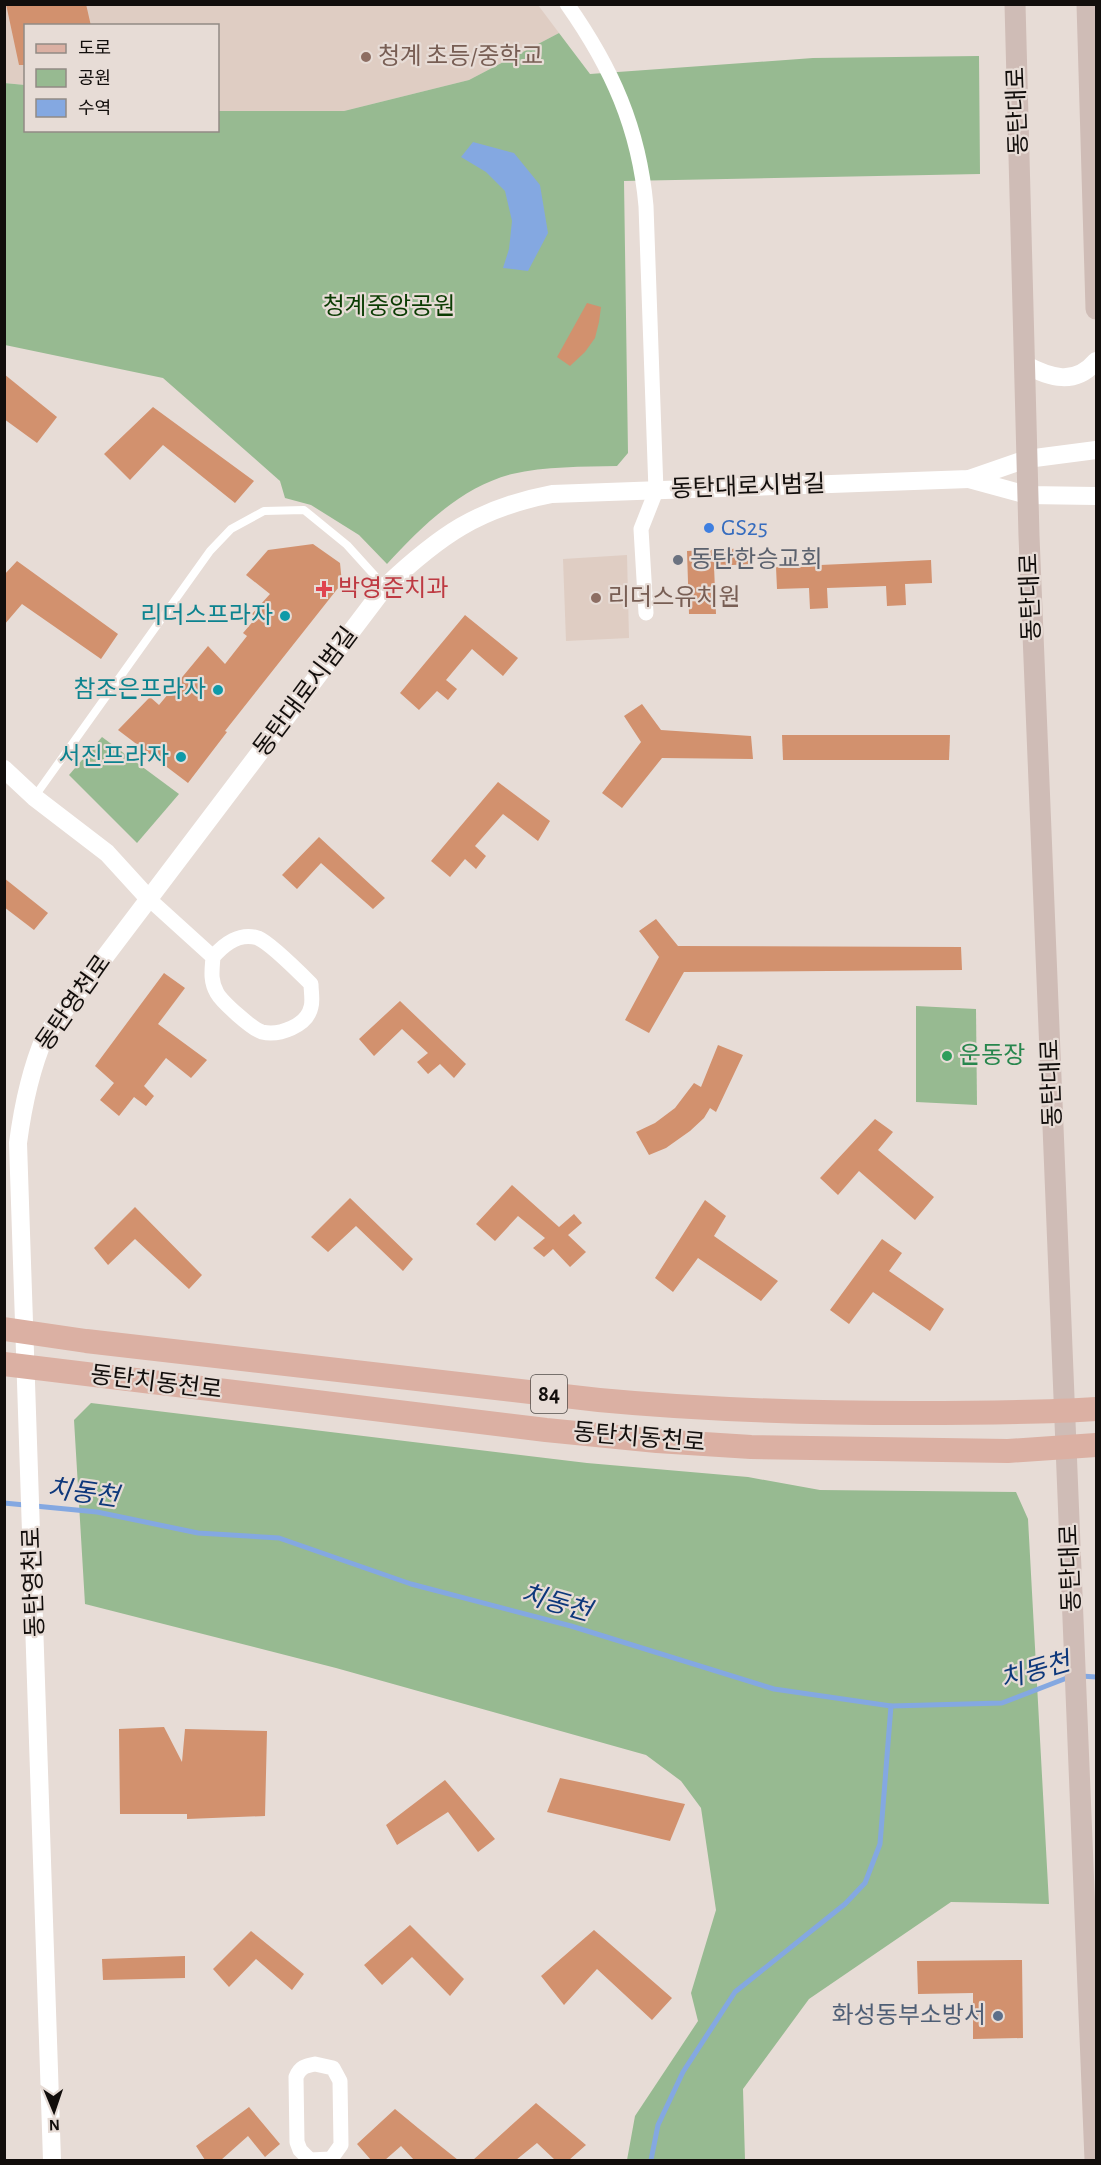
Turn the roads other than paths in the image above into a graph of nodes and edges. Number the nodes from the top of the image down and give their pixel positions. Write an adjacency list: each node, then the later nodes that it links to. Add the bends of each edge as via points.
1 (567, 4): 10 (street, via 610,73 643,174)
2 (1015, 4): 6 (main road, 동탄대로)
3 (1087, 4): 4 (main road)
4 (1096, 309)
5 (1096, 361): 6 (street, via 1087,372 1068,377 1046,376)
6 (1024, 364): 8 (main road, 동탄대로)
7 (1096, 450): 8 (street, 동탄대로시범길)
8 (1027, 459): 9 (street, 동탄대로시범길); 11 (main road, 동탄대로)
9 (969, 479): 10 (street, 동탄대로시범길); 11 (street, 동탄대로시범길)
10 (656, 490): 13 (street, 동탄대로시범길, via 552,494 492,511 440,539); 14 (street, via 641,529)
11 (1027, 495): 12 (street, 동탄대로시범길); 22 (main road, 동탄대로)
12 (1096, 496)
13 (385, 587): 16 (lane, via 347,545 304,510 264,511 231,529 210,551); 17 (street, 동탄대로시범길)
14 (646, 613)
15 (4, 769): 16 (street)
16 (34, 797): 17 (street, via 107,853)
17 (149, 899): 18 (street); 19 (street, 동탄영천로, via 45,1036 33,1063 18,1143)
18 (213, 957): 18 (street, via 238,938 258,938 311,984 311,1009 299,1025 276,1033 260,1031 217,994 211,976)
19 (15, 1330): 20 (street, 동탄영천로); 22 (main road, 동탄치동천로 / 84, via 678,1407 830,1413)
20 (16, 1366): 24 (main road, 동탄치동천로 / 84, via 657,1441 844,1450 1008,1451); 25 (street, 동탄영천로, via 29,1437)
21 (1096, 1409): 22 (main road, 동탄치동천로 / 84)
22 (1065, 1411): 24 (main road, 동탄대로)
23 (1096, 1445): 24 (main road, 동탄치동천로 / 84)
24 (1067, 1447): 27 (main road, 동탄대로)
25 (52, 2160)
26 (320, 2160): 26 (street, via 331,2159 341,2145 340,2081 333,2068 315,2064 304,2066 296,2077 297,2142 304,2156)
27 (1095, 2160)

